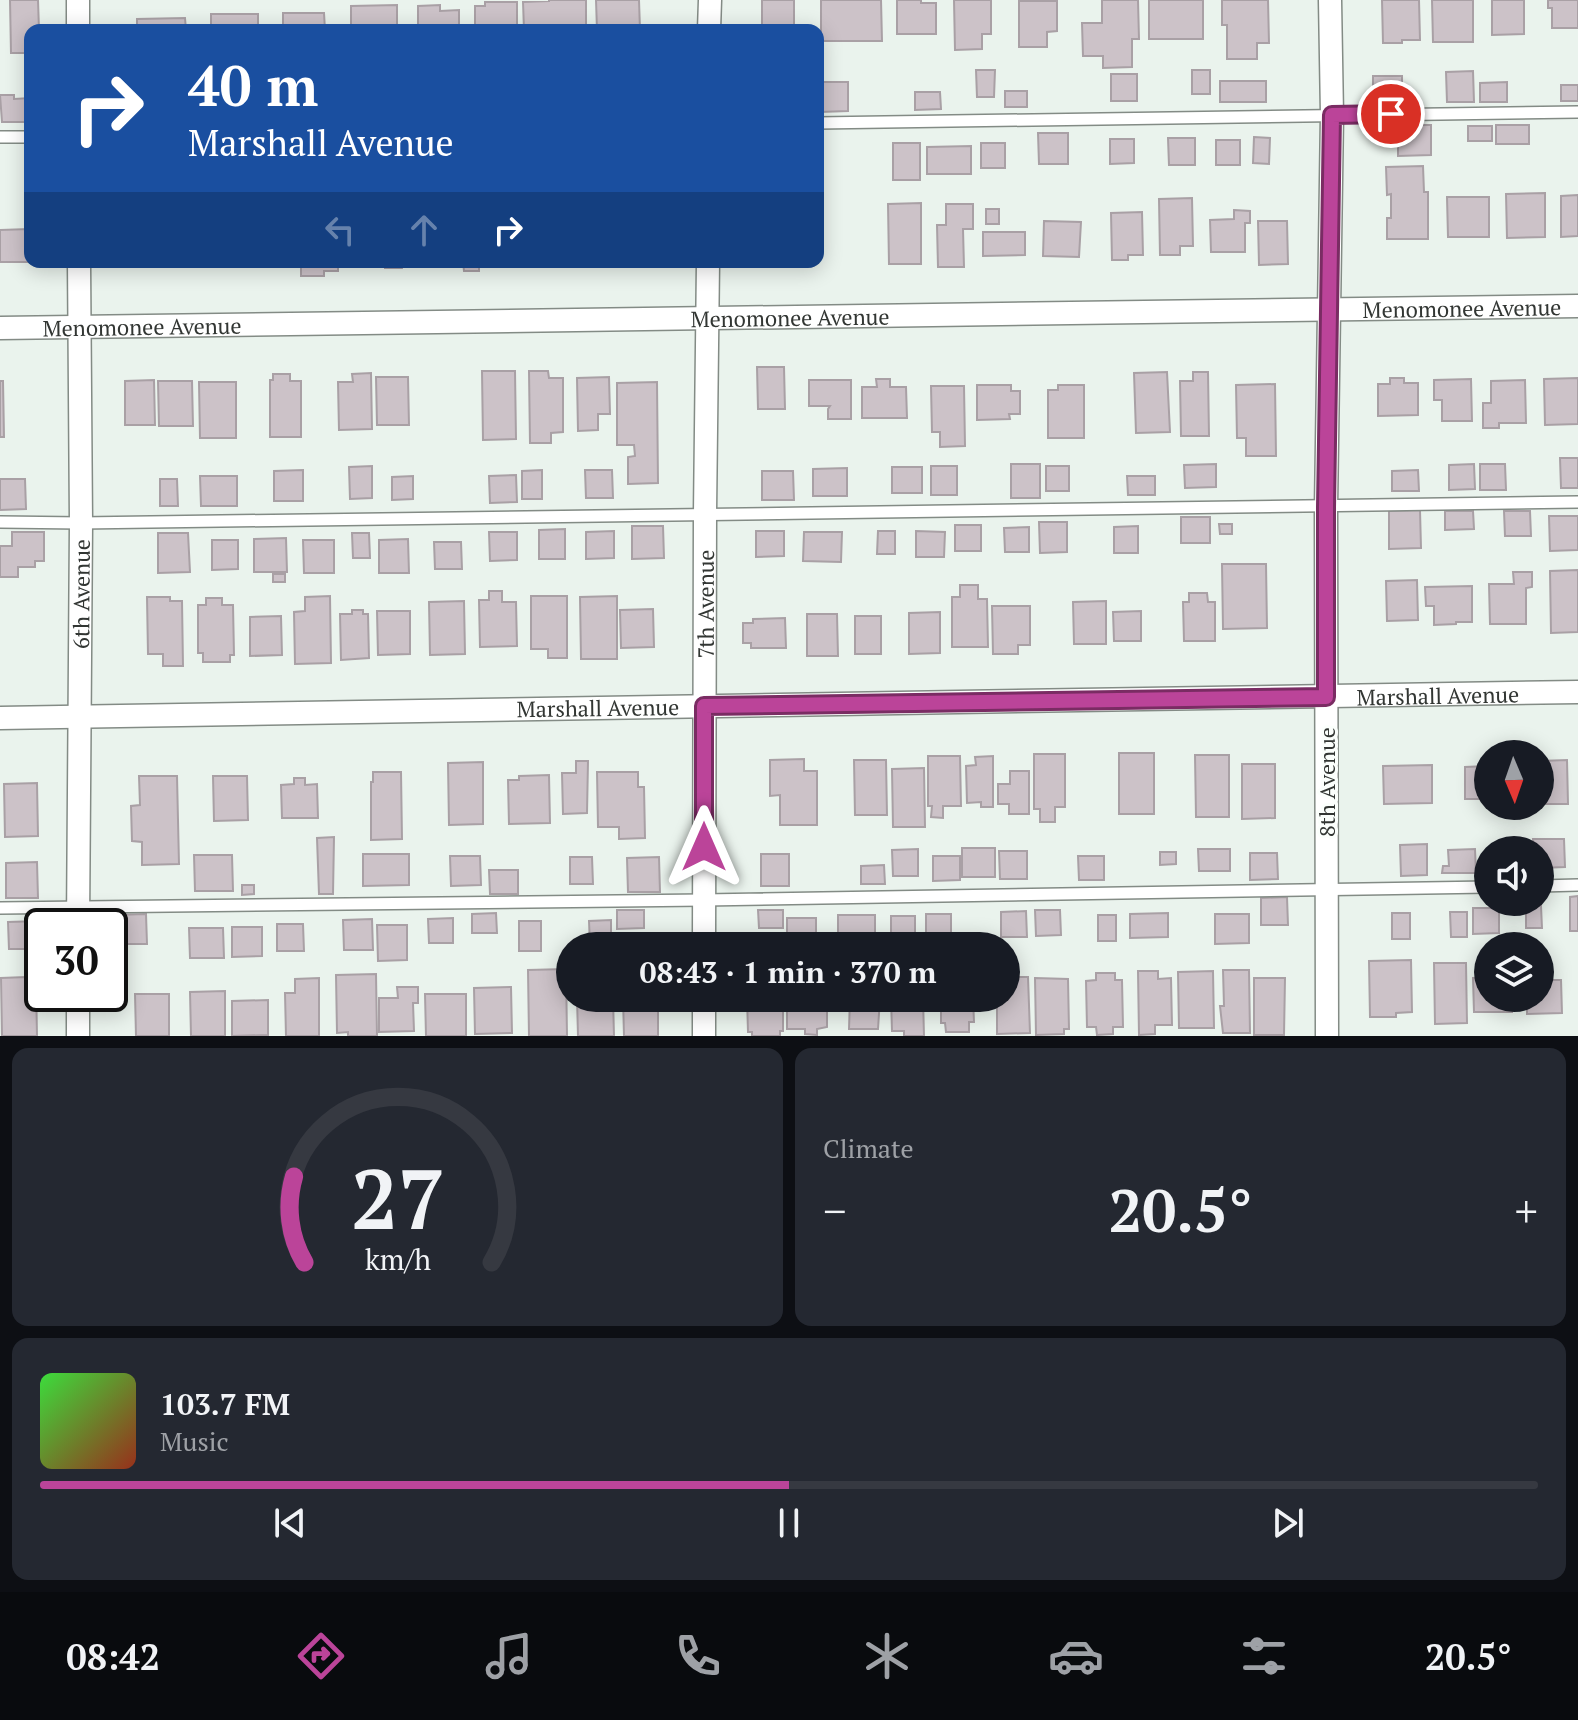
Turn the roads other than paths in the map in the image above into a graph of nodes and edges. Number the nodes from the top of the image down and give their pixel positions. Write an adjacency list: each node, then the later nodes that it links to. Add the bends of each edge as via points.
1 (78, 0): 4 (street)
2 (710, 0): 5 (street)
3 (1330, 0): 7 (street, 8th Avenue)
4 (78, 24)
5 (709, 24)
6 (1578, 112): 7 (lane)
7 (1332, 115): 8 (lane); 14 (street, 8th Avenue)
8 (824, 123)
9 (0, 137): 10 (lane)
10 (24, 137)
11 (79, 268): 17 (street, 6th Avenue)
12 (708, 268): 15 (street, 7th Avenue)
13 (1578, 306): 14 (street, Menomonee Avenue)
14 (1328, 308): 15 (street, Menomonee Avenue); 19 (street, 8th Avenue)
15 (707, 318): 17 (street, Menomonee Avenue); 20 (street, 7th Avenue)
16 (0, 328): 17 (street, Menomonee Avenue)
17 (80, 328): 22 (street, 6th Avenue)
18 (1578, 502): 19 (lane)
19 (1326, 507): 20 (lane); 24 (street, 8th Avenue)
20 (705, 513): 22 (lane); 25 (street, 7th Avenue)
21 (0, 522): 22 (lane)
22 (81, 523): 26 (street, 6th Avenue)
23 (1578, 692): 24 (street, Marshall Avenue)
24 (1326, 697): 25 (street, Marshall Avenue); 31 (street, 8th Avenue)
25 (704, 706): 26 (street, Marshall Avenue); 32 (street, 7th Avenue)
26 (79, 716): 27 (street, Marshall Avenue); 34 (street, 6th Avenue)
27 (0, 718)
28 (1578, 885): 29 (lane)
29 (1554, 886)
30 (1474, 887): 31 (lane)
31 (1326, 889): 32 (lane); 42 (street, 8th Avenue)
32 (704, 900): 36 (lane); 37 (street, 7th Avenue)
33 (0, 908): 35 (lane)
34 (78, 908)
35 (24, 911)
36 (128, 916)
37 (704, 932)
38 (78, 1012): 40 (street)
39 (704, 1012): 41 (street)
40 (78, 1036)
41 (704, 1036)
42 (1327, 1036)

